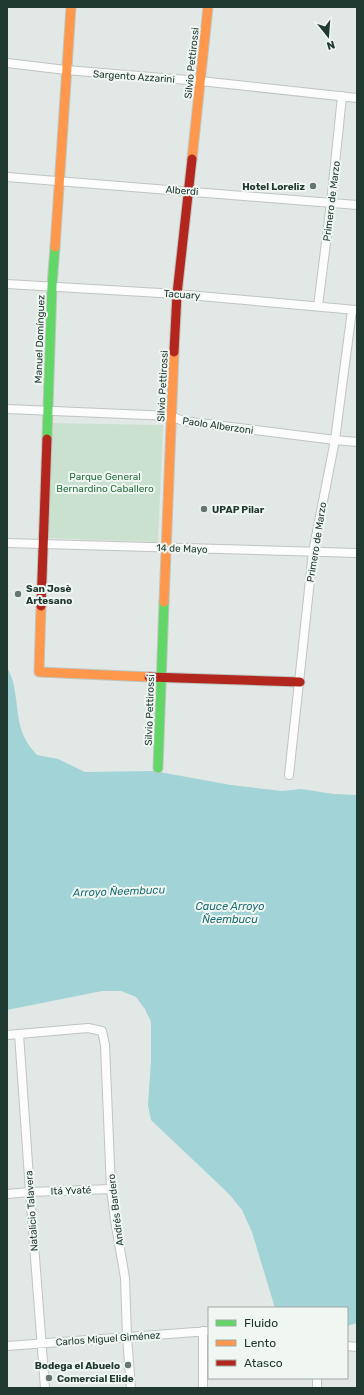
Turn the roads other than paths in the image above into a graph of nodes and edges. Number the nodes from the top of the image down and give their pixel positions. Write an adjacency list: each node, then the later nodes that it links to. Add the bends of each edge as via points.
1 (71, 7): 4 (street, Manuel Domínguez)
2 (208, 7): 5 (street, Silvio Pettirossi)
3 (7, 63): 4 (street, Sargento Azzarini)
4 (66, 70): 5 (street, Sargento Azzarini); 9 (street, Manuel Domínguez)
5 (200, 80): 6 (street, Sargento Azzarini); 10 (street, Silvio Pettirossi)
6 (342, 96): 7 (street, Sargento Azzarini); 11 (street, Primero de Marzo)
7 (357, 98)
8 (7, 177): 9 (street, Alberdi)
9 (59, 182): 10 (street, Alberdi); 14 (street, Manuel Domínguez)
10 (188, 191): 11 (street, Alberdi); 15 (street, Silvio Pettirossi)
11 (331, 203): 12 (street, Alberdi); 16 (street, Primero de Marzo)
12 (357, 205)
13 (7, 284): 14 (street, Tacuary)
14 (52, 286): 15 (street, Tacuary); 19 (street, Manuel Domínguez)
15 (177, 294): 16 (street, Tacuary); 20 (street, Silvio Pettirossi)
16 (318, 306): 17 (street, Tacuary)
17 (354, 310): 21 (street, Primero de Marzo)
18 (7, 409): 19 (street, Paolo Alberzoni)
19 (47, 411): 20 (street, Paolo Alberzoni); 24 (street, Manuel Domínguez)
20 (171, 416): 21 (street, Paolo Alberzoni, via 183,421); 25 (street, Silvio Pettirossi)
21 (335, 440): 22 (street, Paolo Alberzoni); 26 (street, Primero de Marzo)
22 (357, 442)
23 (7, 543): 24 (street, 14 de Mayo)
24 (44, 544): 25 (street, 14 de Mayo); 28 (street, Manuel Domínguez, via 39,672)
25 (166, 547): 26 (street, 14 de Mayo); 28 (street, Silvio Pettirossi)
26 (313, 552): 27 (street, 14 de Mayo); 29 (street, Primero de Marzo)
27 (357, 553)
28 (161, 678): 29 (street); 30 (street, Silvio Pettirossi)
29 (300, 682): 31 (street, Primero de Marzo)
30 (158, 768)
31 (289, 775)
32 (20, 1034): 33 (street); 34 (street, Andrés Bardero, via 88,1028 102,1031 105,1045); 35 (street, Natalicio Talavera)
33 (7, 1035)
34 (111, 1189): 35 (street, Itá Yvaté); 38 (street, Andrés Bardero, via 125,1278)
35 (30, 1192): 36 (street, Itá Yvaté); 39 (street, Natalicio Talavera)
36 (7, 1194)
37 (206, 1331): 38 (street, Carlos Miguel Giménez); 43 (street)
38 (128, 1337): 39 (street, Carlos Miguel Giménez); 42 (street, Andrés Bardero)
39 (41, 1343): 40 (street, Carlos Miguel Giménez); 41 (street, Natalicio Talavera)
40 (7, 1346)
41 (45, 1388)
42 (132, 1388)
43 (203, 1388)

